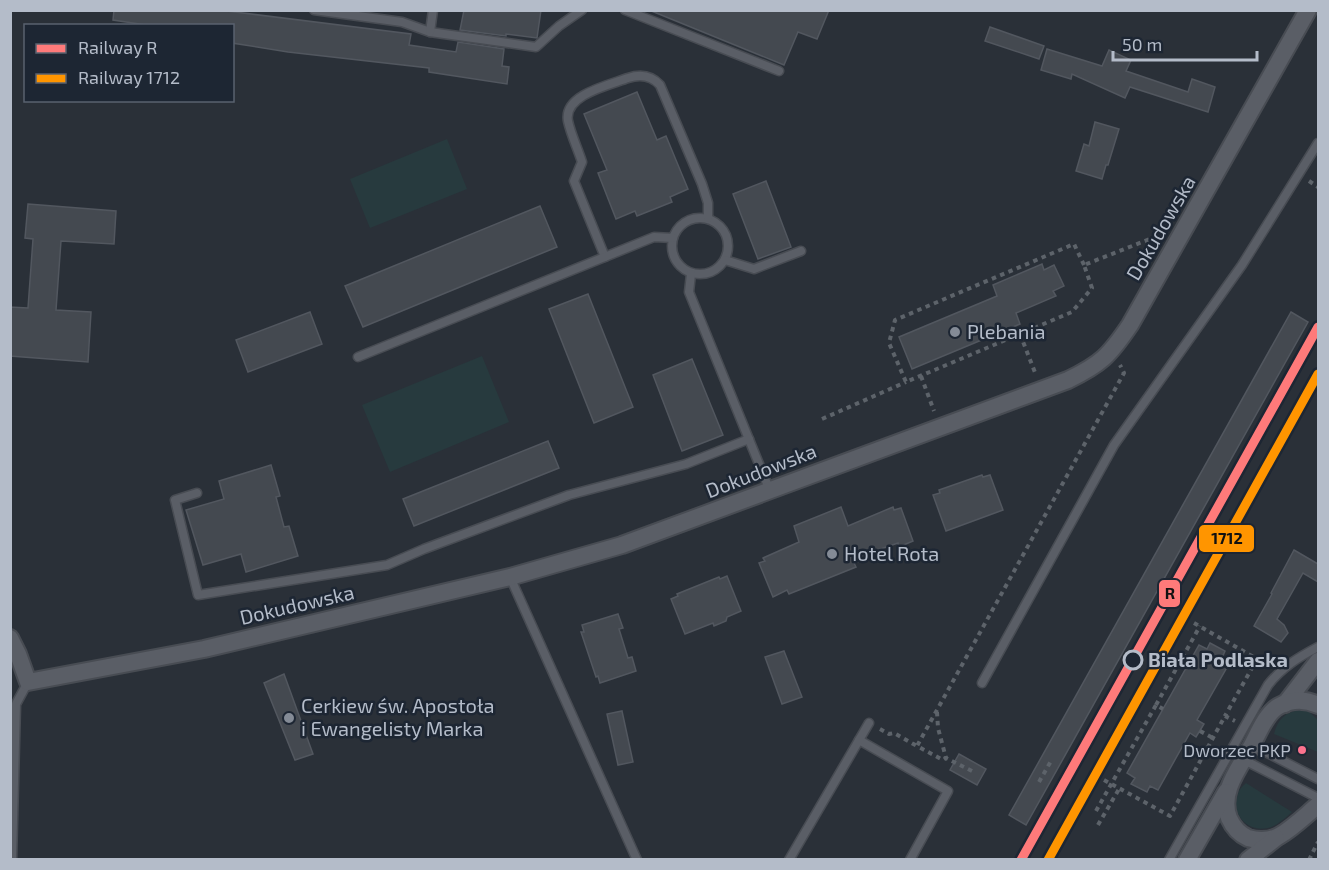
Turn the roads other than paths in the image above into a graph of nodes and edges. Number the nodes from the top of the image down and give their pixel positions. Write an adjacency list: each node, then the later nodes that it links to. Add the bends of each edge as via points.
1 (314, 10): 6 (lane, via 402,22)
2 (433, 10): 6 (lane)
3 (582, 10): 6 (lane, via 536,47)
4 (625, 10): 7 (lane)
5 (1308, 10): 17 (street, Dokudowska, via 1130,325 1109,354 1068,380)
6 (430, 32)
7 (779, 72)
8 (1318, 143): 24 (lane, via 1242,265 1114,445)
9 (708, 218): 10 (lane, via 683,222); 12 (lane, via 702,184 660,85 635,75 582,96 568,114 582,162 574,181); 13 (lane, via 726,235 729,248)
10 (673, 238): 12 (lane, via 654,237); 14 (lane, via 673,257 680,268)
11 (801, 251): 13 (lane, via 754,269)
12 (605, 257): 15 (lane)
13 (725, 260): 14 (lane, via 704,275)
14 (691, 274): 16 (lane, via 689,292)
15 (358, 357)
16 (748, 439): 17 (lane); 18 (lane, via 686,464 569,495 387,565 198,595 175,500)
17 (771, 491): 19 (street, Dokudowska, via 622,545)
18 (197, 493)
19 (510, 577): 23 (street, Dokudowska, via 204,649); 36 (lane)
20 (10, 638): 23 (street)
21 (1318, 647): 39 (lane, via 1283,668 1269,685)
22 (1318, 661): 25 (street)
23 (28, 682): 35 (lane, via 16,704)
24 (982, 683)
25 (1285, 704): 26 (street, via 1304,700); 29 (street, via 1266,720)
26 (1318, 705)
27 (869, 723): 28 (lane)
28 (859, 740): 37 (lane); 38 (lane, via 948,791)
29 (1248, 753): 30 (lane); 31 (street); 32 (lane)
30 (1318, 779)
31 (1228, 788): 34 (street, via 1226,807 1231,824 1239,832 1262,840); 40 (street)
32 (1318, 798)
33 (1318, 805): 34 (street)
34 (1279, 836): 41 (street)
35 (12, 860)
36 (637, 860)
37 (789, 860)
38 (910, 860)
39 (1169, 860)
40 (1186, 860)
41 (1248, 860)

